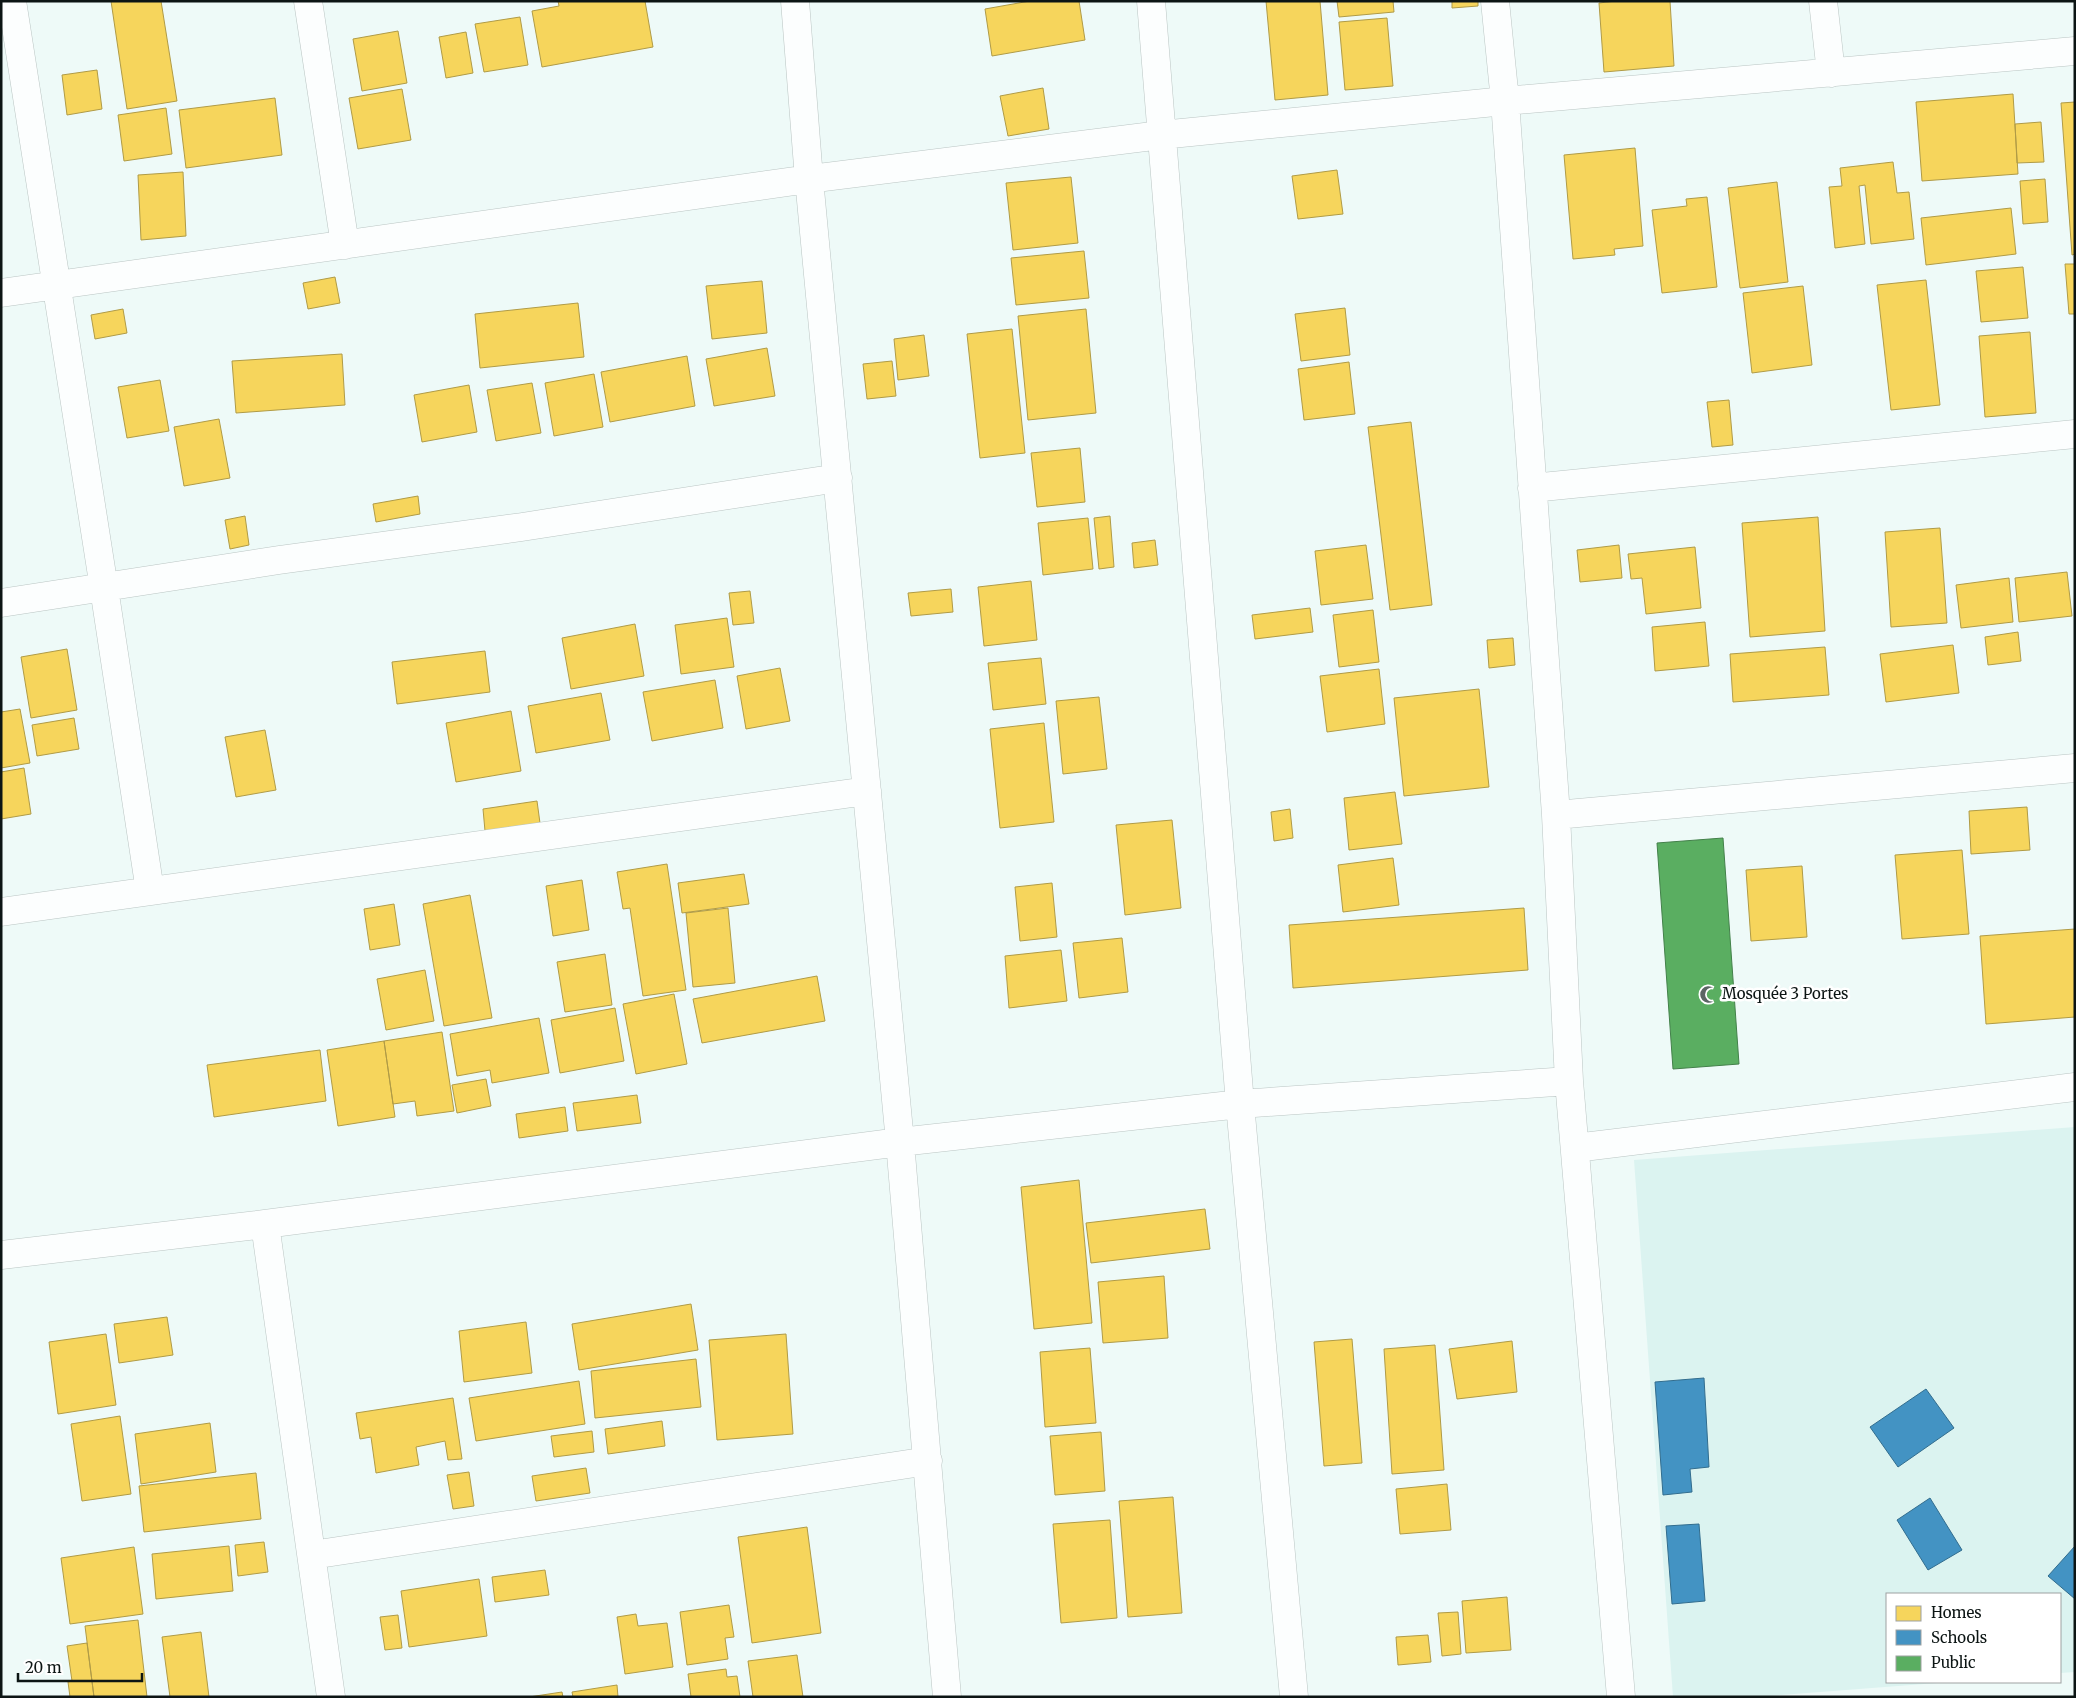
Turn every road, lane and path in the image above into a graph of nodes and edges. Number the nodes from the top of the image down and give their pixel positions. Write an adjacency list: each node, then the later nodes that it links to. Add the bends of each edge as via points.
1 (12, 1): 13 (street)
2 (308, 1): 12 (street)
3 (795, 1): 11 (street)
4 (1151, 1): 10 (street)
5 (1495, 1): 9 (street)
6 (1824, 1): 8 (street)
7 (2075, 51): 8 (street)
8 (1831, 73): 9 (street)
9 (1505, 101): 10 (street); 17 (street)
10 (1161, 135): 11 (street); 27 (street)
11 (809, 179): 12 (street); 16 (street)
12 (345, 245): 13 (street)
13 (56, 286): 14 (street); 18 (street)
14 (1, 293)
15 (2075, 434): 17 (street)
16 (838, 478): 18 (street); 21 (street)
17 (1532, 488): 22 (street)
18 (104, 588): 19 (street); 23 (street)
19 (1, 603)
20 (2075, 768): 22 (street)
21 (868, 791): 23 (street); 28 (street)
22 (1556, 815): 25 (street)
23 (150, 891): 24 (street)
24 (1, 912)
25 (1569, 1081): 27 (street); 29 (street)
26 (2075, 1087): 29 (street)
27 (1240, 1104): 28 (street); 36 (street)
28 (900, 1142): 30 (street); 32 (street)
29 (1575, 1148): 37 (street)
30 (265, 1224): 31 (street); 33 (street)
31 (1, 1255)
32 (928, 1461): 33 (street); 35 (street)
33 (312, 1555): 34 (street)
34 (331, 1697)
35 (947, 1697)
36 (1294, 1697)
37 (1621, 1697)

